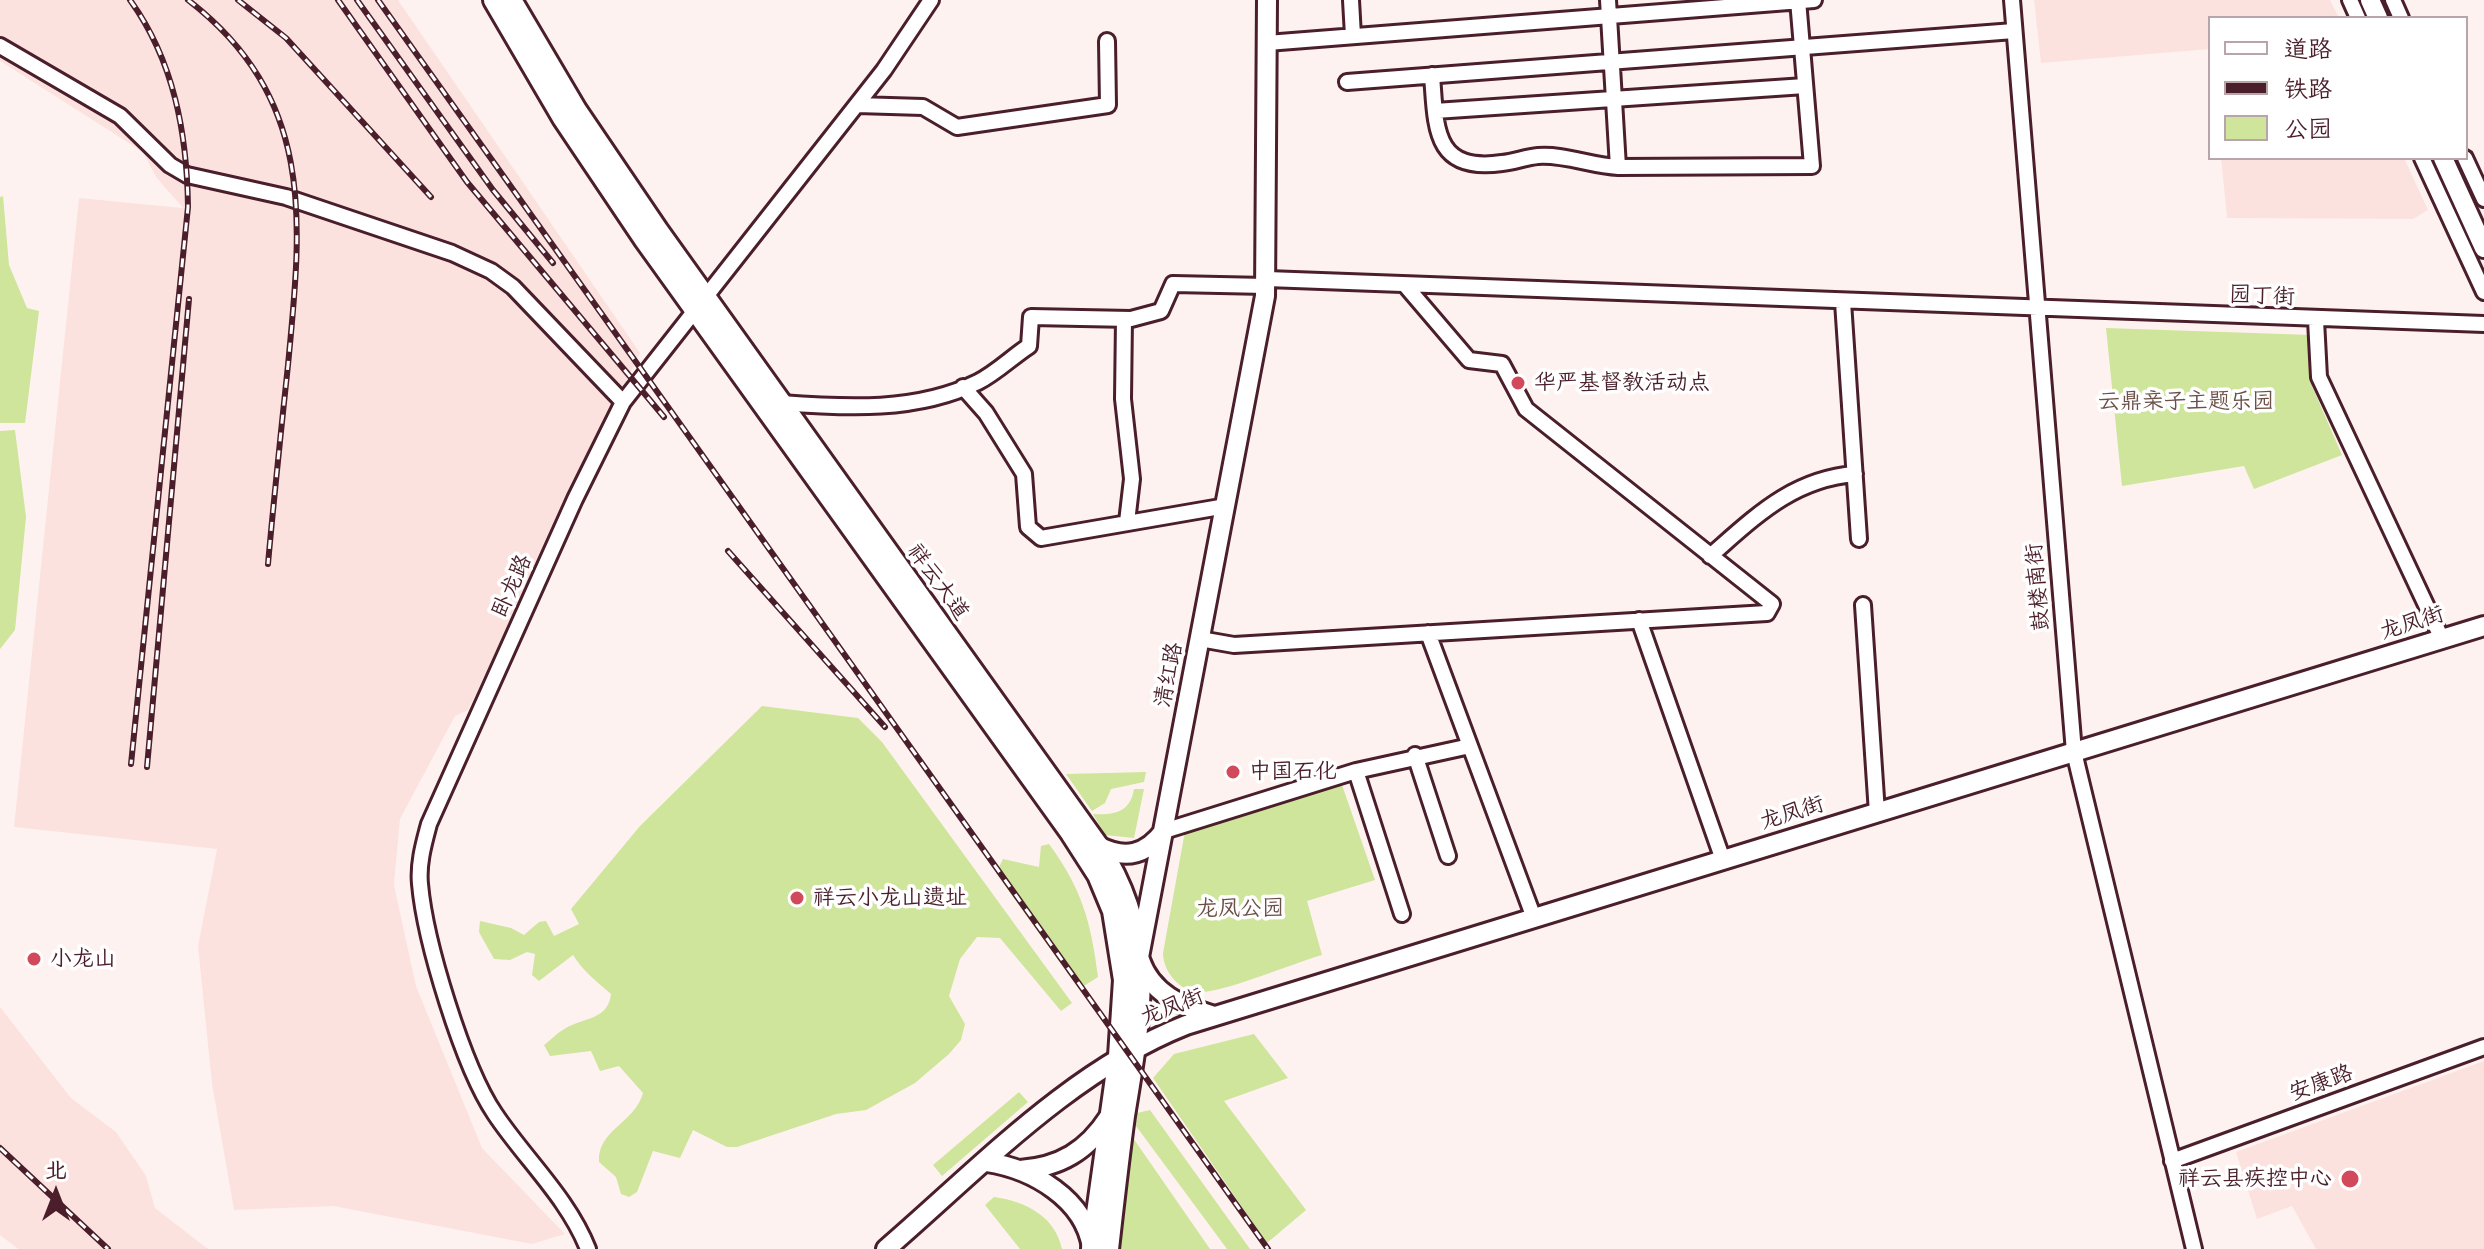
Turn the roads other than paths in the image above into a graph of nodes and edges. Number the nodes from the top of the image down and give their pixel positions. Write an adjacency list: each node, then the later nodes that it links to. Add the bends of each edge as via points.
1 (494, 0): 35 (highway, 祥云大道, via 570,129)
2 (511, 0): 35 (highway, 祥云大道)
3 (931, 0): 23 (street, 卧龙路)
4 (1267, 0): 15 (main road, 清红路)
5 (1351, 0): 13 (street)
6 (1608, 0): 11 (street)
7 (1814, 0): 9 (street)
8 (2012, 0): 12 (street, 鼓楼南街)
9 (1798, 1): 10 (street); 17 (street)
10 (1738, 3): 11 (street)
11 (1609, 16): 13 (street); 18 (street)
12 (2014, 31): 17 (street); 36 (street, 鼓楼南街)
13 (1353, 36): 15 (street)
14 (1107, 41): 23 (street, via 1108,105 957,127 923,107)
15 (1267, 43): 31 (main road, 清红路)
16 (0, 46): 41 (street, via 120,116 187,175 286,197 491,271 513,287)
17 (1802, 47): 18 (street); 21 (street)
18 (1612, 61): 19 (street); 22 (street)
19 (1432, 75): 20 (street); 24 (street)
20 (1347, 82)
21 (1805, 86): 22 (street); 28 (street, via 1812,166)
22 (1614, 99): 24 (street); 28 (street)
23 (857, 105): 35 (street, 卧龙路)
24 (1435, 111): 28 (street, via 1443,147 1468,163 1548,156)
25 (2424, 160): 33 (street)
26 (2444, 160): 30 (main road)
27 (2466, 160): 29 (street)
28 (1618, 167)
29 (2484, 199)
30 (2484, 248)
31 (1267, 282): 32 (street, 园丁街); 37 (street, 园丁街, via 1173,284 1161,311); 44 (main road, 清红路)
32 (1405, 285): 34 (street, 园丁街); 47 (street, via 1469,360 1502,364 1526,409)
33 (2484, 292)
34 (1843, 302): 36 (street, 园丁街); 43 (street)
35 (700, 304): 41 (street, 卧龙路); 42 (highway, 祥云大道); 68 (highway, 祥云大道, via 1098,875 1120,942)
36 (2037, 309): 38 (street, 园丁街); 55 (street, 鼓楼南街)
37 (1124, 319): 40 (street, via 1031,317 1029,346); 45 (street, via 1123,399 1132,479)
38 (2316, 320): 39 (street, 园丁街); 53 (street, via 2319,377)
39 (2484, 324)
40 (963, 387): 42 (street, via 919,401 870,407); 45 (street, via 1024,474 1032,533 1041,538)
41 (623, 402): 73 (street, 卧龙路, via 444,785 420,866 428,932 477,1085 568,1211)
42 (781, 403): 60 (highway, 祥云大道)
43 (1855, 474): 46 (street); 47 (street, via 1808,483 1773,501)
44 (1226, 506): 45 (street); 52 (main road, 清红路)
45 (1127, 522)
46 (1859, 539)
47 (1710, 556): 49 (street, via 1772,604 1767,613)
48 (1863, 605): 58 (street)
49 (1639, 620): 51 (street); 62 (street)
50 (2484, 626): 53 (main road, 龙凤街)
51 (1428, 633): 52 (street, via 1234,645); 54 (street)
52 (1200, 639): 59 (main road, 清红路)
53 (2442, 639): 55 (main road, 龙凤街)
54 (1470, 746): 56 (street); 64 (street)
55 (2074, 752): 58 (main road, 龙凤街); 70 (street, 鼓楼南街)
56 (1415, 755): 57 (street); 61 (street)
57 (1356, 771): 59 (street); 63 (street)
58 (1877, 813): 62 (main road, 龙凤街)
59 (1164, 831): 60 (main road, via 1150,847 1134,854); 65 (main road, 清红路)
60 (1098, 846): 65 (highway, 祥云大道, via 1126,897)
61 (1448, 856)
62 (1723, 860): 64 (main road, 龙凤街)
63 (1402, 914)
64 (1534, 918): 66 (main road, 龙凤街)
65 (1140, 957): 66 (main road, via 1162,994); 68 (highway, 祥云大道, via 1140,1011)
66 (1214, 1016): 68 (main road, 龙凤街)
67 (2484, 1047): 70 (street, 安康路)
68 (1127, 1051): 69 (highway, 祥云大道); 71 (main road, via 1074,1087); 76 (highway, 祥云大道)
69 (1109, 1117): 72 (main road, via 1075,1154 1051,1165); 75 (highway, 祥云大道)
70 (2172, 1161): 77 (street, 鼓楼南街)
71 (987, 1162): 72 (main road); 74 (main road)
72 (1017, 1170): 75 (main road, via 1072,1205 1086,1226)
73 (588, 1249)
74 (886, 1249)
75 (1092, 1249)
76 (1108, 1249)
77 (2194, 1249)

